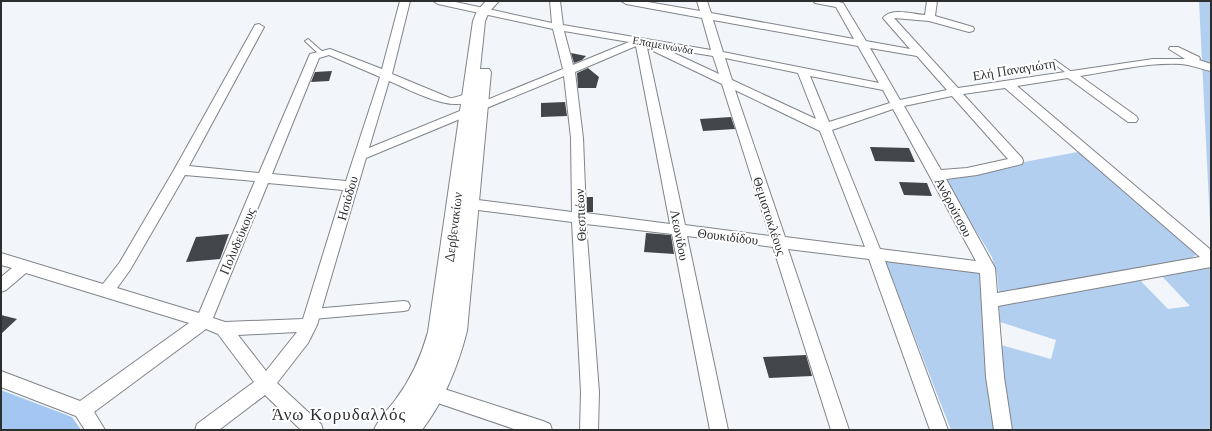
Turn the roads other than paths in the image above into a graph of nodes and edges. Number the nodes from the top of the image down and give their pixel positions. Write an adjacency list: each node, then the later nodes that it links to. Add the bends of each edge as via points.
1 (405, 1): 28 (street, Ησιόδου)
2 (438, 1): 10 (street, Επαμεινώνδα)
3 (504, 1): 10 (street)
4 (555, 1): 13 (street, Θεσπιέων)
5 (626, 1): 11 (street)
6 (702, 1): 11 (street, Θεμιστοκλέους)
7 (818, 1): 9 (street)
8 (932, 1): 12 (street)
9 (836, 3): 18 (street, Ανδρούτσου)
10 (489, 8): 13 (street, Επαμεινώνδα); 35 (street, Δερβενακίων, via 479,21)
11 (706, 16): 18 (street); 21 (street, Θεμιστοκλέους)
12 (930, 18): 15 (street); 22 (street, via 896,15 888,19)
13 (558, 26): 17 (street, Επαμεινώνδα); 26 (street, Θεσπιέων)
14 (259, 27): 39 (street)
15 (969, 29)
16 (308, 41): 20 (lane)
17 (640, 41): 21 (street, Επαμεινώνδα); 26 (street); 30 (street); 45 (street, Λεωνίδου)
18 (862, 44): 22 (street); 32 (street, Ανδρούτσου)
19 (1174, 49): 24 (street, via 1195,59)
20 (322, 54): 28 (street, via 330,52); 41 (street, Πολυδεύκους, via 314,56)
21 (719, 54): 27 (street, Επαμεινώνδα); 30 (street, Θεμιστοκλέους)
22 (921, 54): 33 (street)
23 (1055, 62): 29 (lane)
24 (1198, 64): 25 (street, Ελή Παναγιώτη); 29 (street, Ελή Παναγιώτη, via 1180,61 1153,62)
25 (1211, 68)
26 (569, 70): 35 (street); 44 (street, Θεσπιέων, via 577,138)
27 (803, 72): 32 (street, Επαμεινώνδα); 37 (street)
28 (386, 74): 35 (street, via 448,101 463,100); 38 (street, Ησιόδου)
29 (1070, 74): 31 (street, Ελή Παναγιώτη); 36 (street)
30 (726, 83): 37 (street); 46 (street, Θεμιστοκλέους)
31 (1008, 84): 33 (street, Ελή Παναγιώτη); 48 (street)
32 (888, 88): 34 (street, Ανδρούτσου)
33 (956, 92): 34 (street, Ελή Παναγιώτη); 40 (street, via 1017,161 980,172)
34 (897, 104): 37 (street, Ελή Παναγιώτη); 40 (street, Ανδρούτσου)
35 (473, 105): 38 (street); 43 (street, Δερβενακίων); 67 (street, Δερβενακίων, via 434,351 424,375 399,415)
36 (1132, 120)
37 (824, 128): 47 (street)
38 (360, 156): 42 (street, Ησιόδου)
39 (181, 170): 41 (street); 54 (street, via 125,266)
40 (937, 175): 52 (street, Ανδρούτσου)
41 (264, 178): 42 (street); 58 (street, Πολυδεύκους)
42 (351, 186): 57 (street, Ησιόδου)
43 (470, 204): 44 (street, Θουκιδίδου); 62 (street, Δερβενακίων, via 456,331 444,371)
44 (579, 217): 45 (street, Θουκιδίδου); 70 (street, Θεσπιέων, via 590,392)
45 (679, 230): 46 (street, Θουκιδίδου); 71 (street, Λεωνίδου)
46 (779, 242): 47 (street, Θουκιδίδου); 72 (street, Θεμιστοκλέους)
47 (875, 254): 52 (street, Θουκιδίδου); 73 (street)
48 (1211, 258)
49 (1, 259): 51 (street)
50 (1211, 262): 55 (street)
51 (24, 266): 53 (street); 54 (street)
52 (987, 268): 55 (street, Ανδρούτσου)
53 (1, 286)
54 (106, 292): 58 (street)
55 (990, 301): 74 (street, Ανδρούτσου, via 995,377)
56 (404, 306): 57 (street)
57 (311, 320): 59 (street); 61 (street, Ησιόδου, via 302,338)
58 (204, 321): 59 (street); 63 (street)
59 (224, 329): 61 (street)
60 (1, 379): 63 (street)
61 (266, 384): 65 (street, Ησιόδου); 66 (street)
62 (432, 393): 68 (street, Δερβενακίων); 69 (street)
63 (82, 410): 64 (street)
64 (96, 430)
65 (204, 430)
66 (314, 430)
67 (386, 430)
68 (408, 430)
69 (543, 430)
70 (589, 430)
71 (719, 430)
72 (840, 430)
73 (939, 430)
74 (1003, 430)

